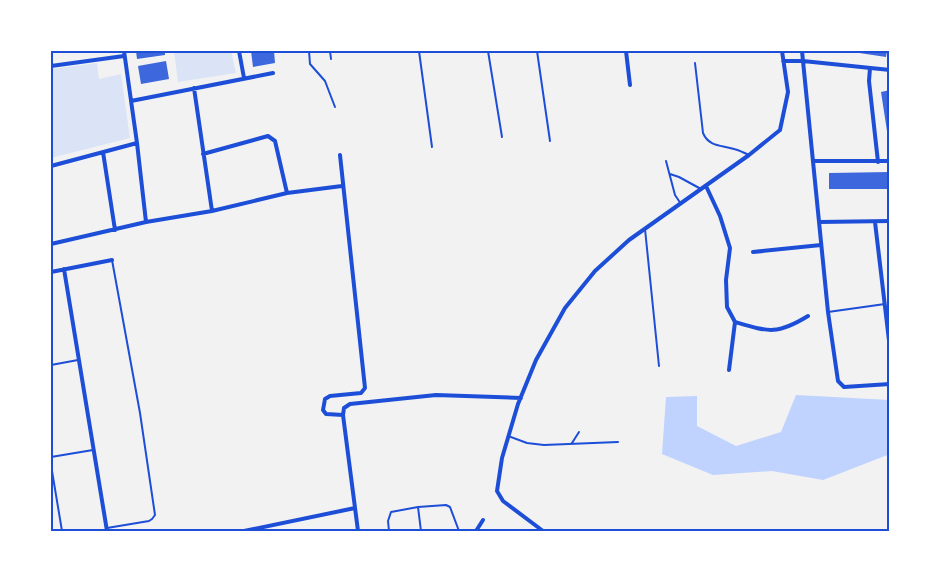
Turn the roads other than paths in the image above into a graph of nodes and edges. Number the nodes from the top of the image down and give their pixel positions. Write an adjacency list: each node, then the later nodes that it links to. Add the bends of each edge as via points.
1 (240, 51): 19 (street)
2 (309, 51): 23 (lane, via 310,64 325,82)
3 (330, 51): 11 (lane)
4 (419, 51): 27 (lane)
5 (488, 51): 24 (lane)
6 (537, 51): 25 (lane)
7 (626, 51): 20 (street)
8 (782, 51): 12 (street)
9 (802, 51): 13 (street)
10 (124, 54): 15 (street); 22 (street)
11 (331, 59)
12 (784, 61): 13 (street); 31 (street, via 788,92 780,130)
13 (803, 61): 16 (street); 33 (street)
14 (695, 63): 31 (lane, via 706,140)
15 (51, 66)
16 (870, 68): 17 (street); 35 (street)
17 (890, 70)
18 (273, 73): 19 (street)
19 (244, 78): 21 (street)
20 (630, 85)
21 (194, 88): 22 (street); 29 (street)
22 (131, 101): 26 (street)
23 (335, 107)
24 (502, 137)
25 (550, 141)
26 (137, 143): 28 (street); 44 (street)
27 (432, 147)
28 (103, 152): 36 (street); 49 (street)
29 (203, 154): 41 (street, via 268,136 275,141); 43 (street)
30 (340, 155): 38 (street)
31 (749, 155): 39 (street)
32 (666, 161): 37 (lane)
33 (814, 161): 35 (street); 45 (street)
34 (890, 161): 35 (street)
35 (878, 162)
36 (51, 166)
37 (670, 174): 40 (lane); 42 (lane, via 675,195)
38 (342, 186): 41 (street); 67 (street, via 365,388 361,393 325,399 323,410 326,414)
39 (706, 186): 40 (street); 59 (street, via 730,248 727,307)
40 (701, 189): 42 (street)
41 (287, 193): 43 (street)
42 (681, 204): 48 (street)
43 (212, 211): 44 (street)
44 (146, 222): 49 (street)
45 (819, 222): 46 (street); 51 (street)
46 (876, 222): 47 (street); 56 (street)
47 (890, 222)
48 (644, 229): 63 (lane); 66 (street, via 595,271 565,308 536,360)
49 (115, 230): 50 (street)
50 (51, 244)
51 (821, 245): 52 (street); 57 (street)
52 (753, 252)
53 (112, 260): 54 (street); 78 (lane, via 155,515 149,521)
54 (64, 269): 55 (street); 61 (street)
55 (51, 272)
56 (885, 304): 57 (lane); 60 (street)
57 (828, 312): 65 (street, via 838,381 844,386)
58 (808, 316): 59 (street, via 790,327 773,331)
59 (735, 322): 64 (street)
60 (890, 349)
61 (79, 360): 62 (lane); 72 (street)
62 (51, 365)
63 (660, 366)
64 (729, 370)
65 (890, 384)
66 (521, 398): 67 (street, via 436,395 350,404 344,408); 69 (street)
67 (343, 415): 76 (street)
68 (579, 432): 71 (lane)
69 (508, 436): 71 (lane, via 537,445); 86 (street, via 497,490 503,501)
70 (618, 442): 71 (lane)
71 (572, 443)
72 (94, 450): 73 (lane); 78 (street)
73 (51, 456)
74 (51, 465): 79 (lane)
75 (418, 507): 82 (lane, via 391,512); 83 (lane); 84 (lane, via 450,507)
76 (355, 508): 80 (street); 81 (street)
77 (482, 520): 85 (street)
78 (107, 530)
79 (62, 531)
80 (244, 531)
81 (358, 531)
82 (389, 531)
83 (421, 531)
84 (459, 531)
85 (476, 531)
86 (543, 531)

